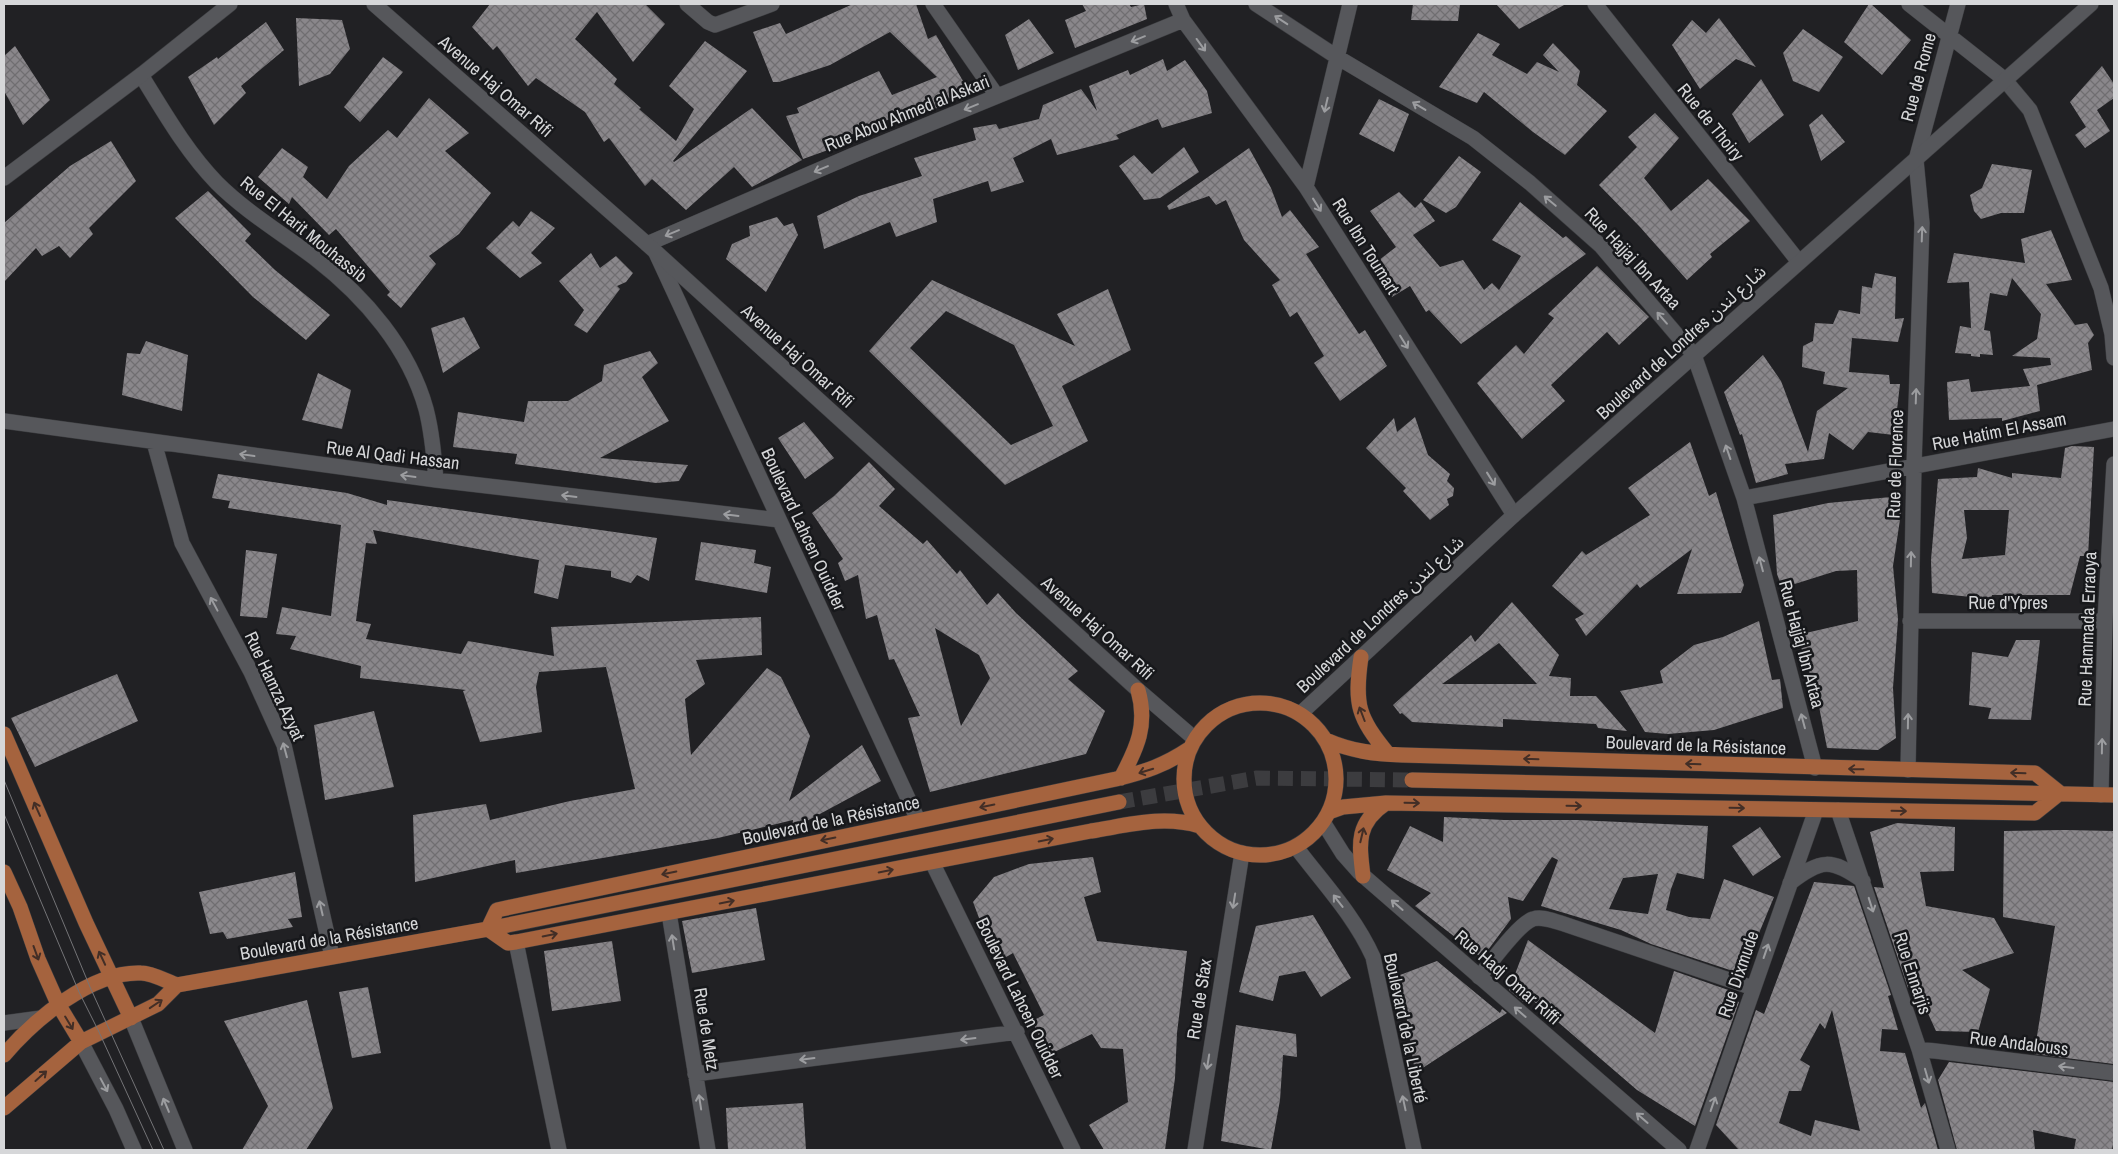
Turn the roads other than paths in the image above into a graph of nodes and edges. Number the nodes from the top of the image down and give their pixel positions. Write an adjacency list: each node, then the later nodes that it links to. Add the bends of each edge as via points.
1 (230, 4): 16 (street)
2 (374, 4): 22 (street, Avenue Haj Omar Rifi)
3 (687, 4): 4 (street, via 715,25)
4 (772, 4)
5 (933, 4): 18 (street)
6 (1176, 4): 13 (street, Rue Ibn Toumart)
7 (1256, 4): 15 (street, Rue Hajjaj Ibn Artaa, one-way to 7)
8 (1350, 4): 15 (street)
9 (1595, 4): 23 (street, Rue de Thoiry)
10 (1909, 4): 14 (street)
11 (1958, 4): 14 (street, Rue de Rome)
12 (2091, 4): 17 (street, Boulevard de Londres شارع لندن)
13 (1183, 20): 18 (street, Rue Abou Ahmed al Askari, one-way to 18); 21 (street, Rue Ibn Toumart, one-way to 21)
14 (1949, 34): 17 (street); 19 (street, Rue de Rome)
15 (1337, 57): 21 (street, one-way to 21); 24 (street, Rue Hajjaj Ibn Artaa, one-way to 15, via 1601,246 1530,183 1473,138)
16 (141, 75): 20 (street); 31 (street, Rue El Harit Mouhassib, via 179,137 207,172 242,204 346,284 377,317 403,355 420,390 429,422)
17 (2004, 79): 19 (street, Boulevard de Londres شارع لندن); 25 (street, via 2030,110 2101,288)
18 (997, 96): 22 (street, Rue Abou Ahmed al Askari, one-way to 22, via 851,156)
19 (1916, 160): 23 (street, Boulevard de Londres شارع لندن); 30 (street, Rue de Florence, one-way to 19, via 1922,223)
20 (4, 178)
21 (1306, 188): 33 (street, Rue Ibn Toumart, one-way to 33)
22 (651, 248): 34 (street, Boulevard Lahcen Ouidder); 39 (street, Avenue Haj Omar Rifi)
23 (1799, 262): 24 (street, Boulevard de Londres شارع لندن)
24 (1694, 355): 32 (street, Rue Hajjaj Ibn Artaa, one-way to 24); 33 (street, Boulevard de Londres شارع لندن)
25 (2114, 358)
26 (4, 421): 28 (street, Rue Al Qadi Hassan)
27 (2114, 429): 30 (street, Rue Hatim El Assam)
28 (154, 442): 31 (street, Rue Al Qadi Hassan, one-way to 28); 68 (street, Rue Hamza Azyat, one-way to 28, via 284,745 251,672 182,543)
29 (2114, 464): 35 (street, Rue Hammada Erraoya)
30 (1914, 466): 32 (street, Rue Hatim El Assam); 36 (street, Rue de Florence, one-way to 30)
31 (436, 480): 34 (street, Rue Al Qadi Hassan, one-way to 31)
32 (1744, 498): 45 (street, Rue Hajjaj Ibn Artaa, one-way to 32)
33 (1514, 515): 38 (street, Boulevard de Londres شارع لندن)
34 (779, 520): 56 (street, Boulevard Lahcen Ouidder)
35 (2111, 579): 37 (street, Rue Hammada Erraoya)
36 (1910, 621): 37 (street, Rue d'Ypres); 46 (street, Rue de Florence, one-way to 36)
37 (2105, 621): 50 (street, Rue Hammada Erraoya, one-way to 37)
38 (1361, 657): 40 (street, Boulevard de Londres شارع لندن); 44 (main road, one-way to 38, via 1373,735 1359,708 1357,688)
39 (1138, 690): 43 (street, Avenue Haj Omar Rifi); 47 (main road, via 1143,706 1142,728)
40 (1300, 714): 42 (main road); 43 (main road, via 1263,702 1236,706 1213,719)
41 (4, 734): 69 (main road, one-way to 41)
42 (1326, 740): 44 (main road, Boulevard de la Résistance, via 1356,751); 55 (main road, via 1337,776)
43 (1192, 744): 47 (main road, Boulevard de la Résistance, one-way to 47, via 1172,761 1150,771); 57 (main road, via 1185,761 1183,784 1189,806)
44 (1388, 754): 45 (main road, Boulevard de la Résistance, one-way to 44)
45 (1815, 768): 46 (main road, Boulevard de la Résistance, one-way to 45)
46 (1908, 770): 49 (main road, Boulevard de la Résistance, one-way to 46, via 2035,773)
47 (1121, 778): 56 (main road, Boulevard de la Résistance, one-way to 56)
48 (1412, 780): 49 (main road)
49 (2060, 793): 50 (main road); 54 (main road, one-way to 49, via 2035,813)
50 (2107, 795)
51 (1119, 802): 66 (main road)
52 (1386, 803): 53 (main road, one-way to 53); 55 (main road, via 1343,807); 62 (main road, one-way to 52, via 1362,830 1374,811)
53 (1816, 810): 54 (main road); 64 (street, Rue Dixmude)
54 (1838, 810): 63 (street, Rue Ennarjis)
55 (1326, 817): 58 (main road, via 1316,832); 62 (street, Rue Hadj Omar Riffi, via 1343,854)
56 (918, 820): 66 (main road, Boulevard de la Résistance, one-way to 66, via 497,910)
57 (1200, 826): 59 (main road, via 1216,842); 60 (main road, one-way to 57, via 1160,820)
58 (1296, 846): 59 (main road, via 1269,855); 90 (street, Boulevard de la Liberté, one-way to 58, via 1373,957 1351,917)
59 (1242, 853): 89 (street, Rue de Sfax, one-way to 89)
60 (932, 862): 65 (main road, one-way to 60); 77 (street, Boulevard Lahcen Ouidder)
61 (4, 872): 73 (main road, one-way to 73)
62 (1363, 876): 70 (street, Rue Hadj Omar Riffi, one-way to 62)
63 (1863, 881): 64 (street, via 1849,871 1827,864 1817,865); 79 (street, Rue Ennarjis, one-way to 79)
64 (1790, 883): 72 (street, Rue Dixmude, one-way to 64)
65 (669, 913): 67 (main road, one-way to 65); 82 (street, Rue de Metz, one-way to 65)
66 (488, 929): 67 (main road, via 508,943); 68 (main road, Boulevard de la Résistance)
67 (516, 942): 86 (street)
68 (332, 956): 71 (main road, Boulevard de la Résistance)
69 (111, 977): 71 (main road, Boulevard de la Résistance, via 142,973); 73 (main road, Boulevard de la Résistance); 75 (main road)
70 (1479, 977): 72 (street, via 1519,929 1539,918); 91 (street, Rue Hadj Omar Riffi, one-way to 70)
71 (177, 985): 75 (main road, one-way to 71, via 158,1004)
72 (1753, 988): 92 (street, Rue Dixmude, one-way to 72)
73 (58, 1004): 74 (main road, Boulevard de la Résistance); 78 (main road, one-way to 78)
74 (41, 1018): 76 (street); 80 (main road, Boulevard de la Résistance)
75 (131, 1018): 78 (main road); 85 (street, one-way to 75)
76 (4, 1022)
77 (1017, 1032): 82 (street, one-way to 82); 88 (street, Boulevard Lahcen Ouidder)
78 (81, 1042): 83 (main road, one-way to 78); 84 (street, one-way to 84)
79 (1919, 1049): 81 (street, Rue Andalouss, one-way to 79); 93 (street, Rue Ennarjis, one-way to 93)
80 (4, 1055)
81 (2114, 1073)
82 (695, 1074): 87 (street, Rue de Metz, one-way to 82)
83 (4, 1108)
84 (134, 1150)
85 (185, 1150)
86 (559, 1150)
87 (708, 1150)
88 (1073, 1150)
89 (1194, 1150)
90 (1414, 1150)
91 (1679, 1150)
92 (1697, 1150)
93 (1948, 1150)

